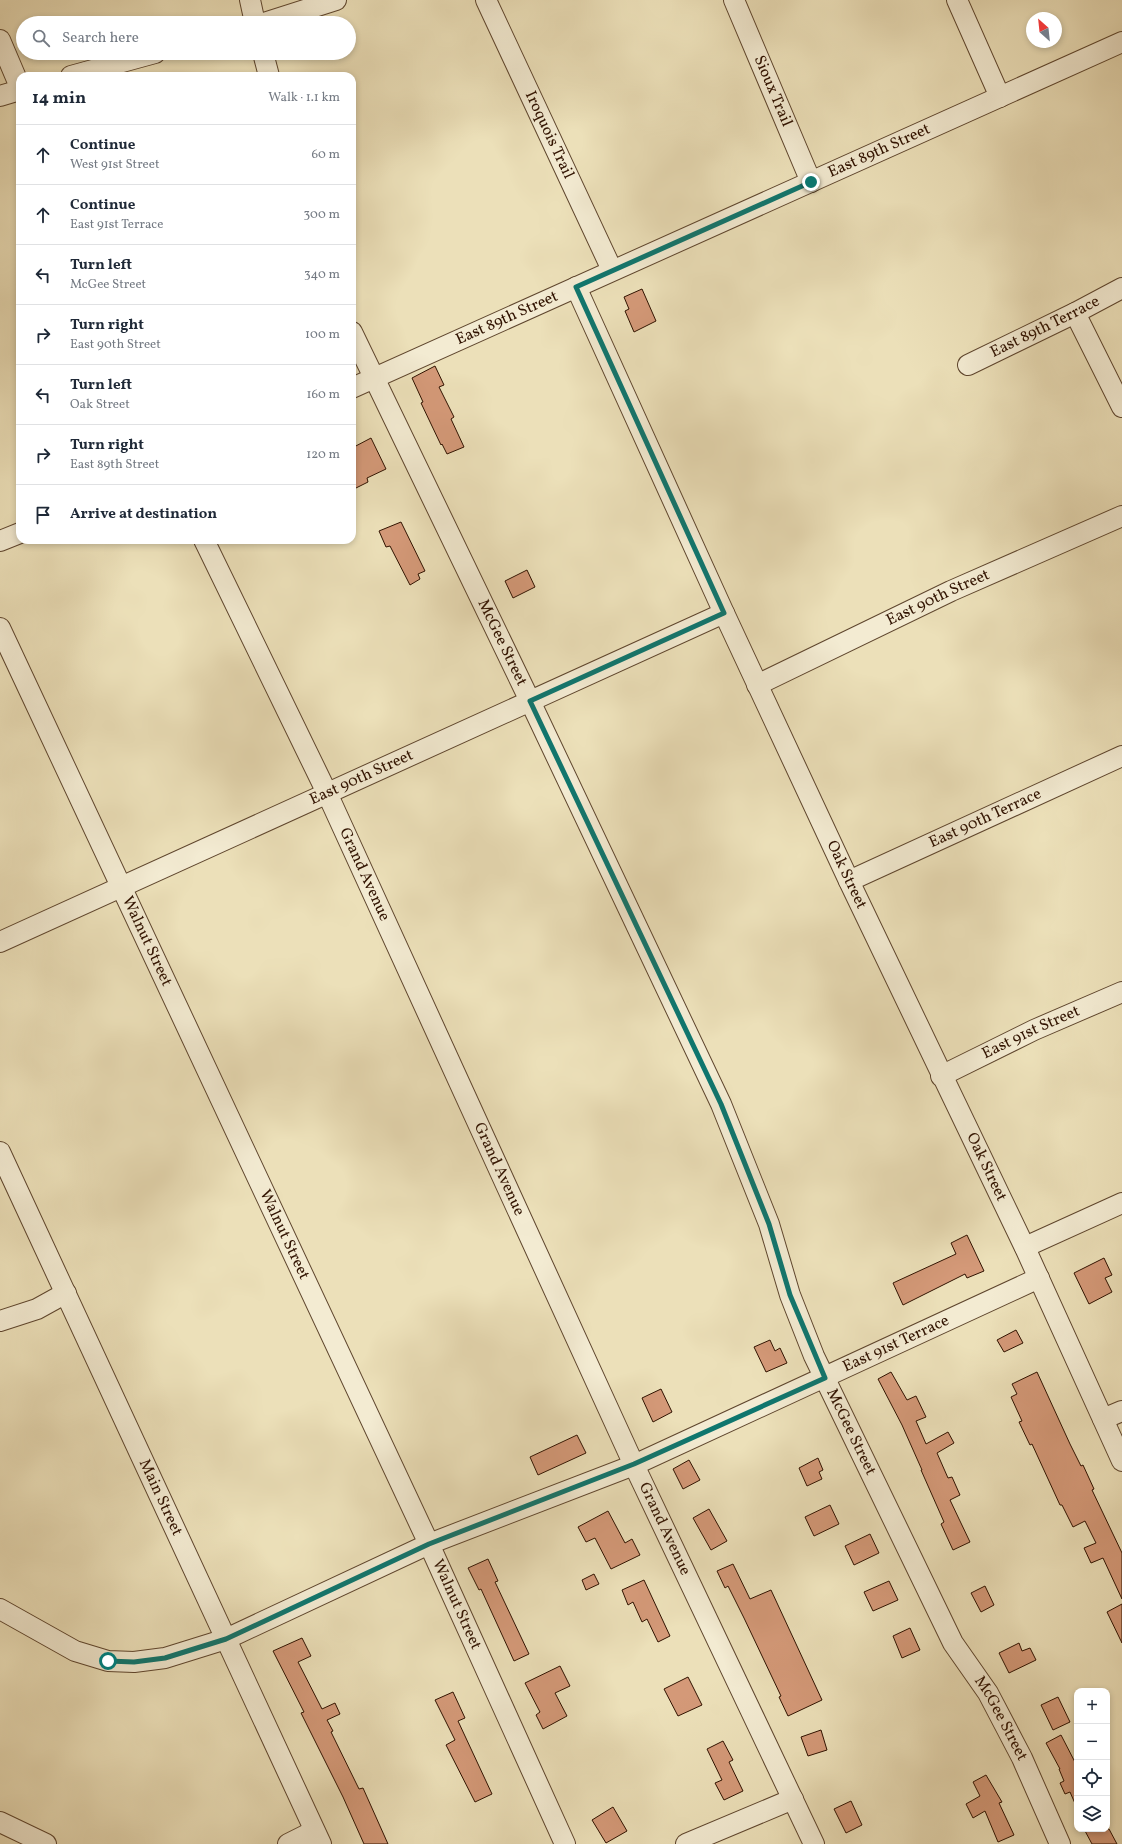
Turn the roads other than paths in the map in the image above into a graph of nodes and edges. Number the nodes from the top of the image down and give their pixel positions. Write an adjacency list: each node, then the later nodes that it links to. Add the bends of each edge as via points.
1 (250, 0): 6 (street)
2 (336, 0): 7 (street)
3 (486, 0): 19 (street, Iroquois Trail)
4 (734, 0): 18 (street, Sioux Trail)
5 (957, 0): 17 (street)
6 (253, 16)
7 (286, 16)
8 (0, 40): 14 (street)
9 (1122, 42): 17 (street, East 89th Street)
10 (130, 60): 12 (street)
11 (264, 60): 13 (street)
12 (87, 72)
13 (268, 72)
14 (16, 78)
15 (16, 91): 16 (street)
16 (0, 96)
17 (1000, 97): 18 (street, East 89th Street)
18 (811, 182): 19 (street, East 89th Street)
19 (612, 270): 20 (street, East 89th Street)
20 (576, 287): 25 (street, East 89th Street); 32 (street, Oak Street)
21 (1122, 288): 22 (street, East 89th Terrace)
22 (1075, 313): 24 (street, East 89th Terrace); 27 (street)
23 (356, 340): 25 (street, McGee Street)
24 (968, 365)
25 (374, 378): 26 (street, East 89th Street); 35 (street, McGee Street)
26 (356, 386)
27 (1122, 407)
28 (1122, 516): 34 (street, East 90th Street, via 950,591)
29 (16, 535): 30 (street)
30 (0, 541)
31 (206, 544): 37 (street, Grand Avenue)
32 (724, 613): 34 (street, Oak Street); 35 (street, East 90th Street)
33 (0, 628): 39 (street, Walnut Street)
34 (757, 684): 38 (street, Oak Street)
35 (530, 701): 37 (street, East 90th Street); 49 (street, McGee Street, via 721,1104 769,1224 790,1295)
36 (1122, 756): 38 (street, East 90th Terrace)
37 (326, 793): 39 (street, East 90th Street); 53 (street, Grand Avenue)
38 (849, 881): 42 (street, Oak Street)
39 (121, 887): 40 (street, East 90th Street); 54 (street, Walnut Street)
40 (0, 942)
41 (1122, 992): 42 (street, East 91st Street, via 1034,1030)
42 (941, 1076): 45 (street, Oak Street)
43 (0, 1152): 47 (street, Main Street)
44 (1122, 1203): 45 (street)
45 (1025, 1247): 46 (street, Oak Street)
46 (1039, 1278): 49 (street, East 91st Terrace); 51 (street, Oak Street)
47 (66, 1293): 48 (street, via 37,1309); 56 (street, Main Street)
48 (0, 1321)
49 (825, 1378): 53 (street, East 91st Terrace); 66 (street, McGee Street, via 953,1643 988,1693 1022,1758)
50 (1122, 1411): 51 (street)
51 (1103, 1419): 52 (street, Oak Street)
52 (1122, 1461)
53 (634, 1464): 54 (street, East 91st Terrace); 57 (street, Grand Avenue)
54 (429, 1544): 56 (street, East 91st Terrace); 63 (street, Walnut Street)
55 (0, 1609): 56 (street, East 91st Terrace, via 75,1651 108,1661 134,1662 165,1658)
56 (226, 1639): 60 (street, Main Street)
57 (793, 1799): 64 (street); 65 (street, Grand Avenue)
58 (0, 1822): 59 (street)
59 (14, 1837): 61 (street)
60 (318, 1837): 62 (street)
61 (46, 1844)
62 (288, 1844)
63 (565, 1844)
64 (686, 1844)
65 (814, 1844)
66 (1060, 1844)

